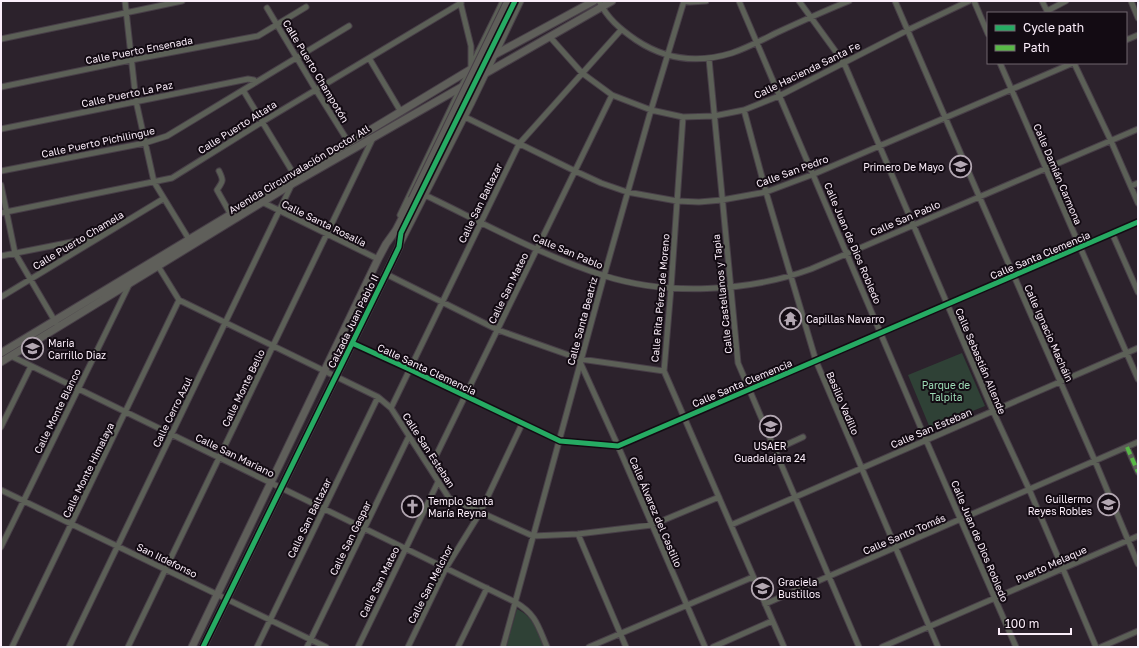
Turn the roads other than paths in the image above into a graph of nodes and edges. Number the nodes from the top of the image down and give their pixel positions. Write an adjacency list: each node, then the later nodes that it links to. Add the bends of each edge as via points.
1 (124, 1): 25 (street)
2 (182, 1): 25 (street)
3 (503, 1): 32 (street, Calzada Juan Pablo II)
4 (508, 1): 97 (main road, Calzada Juan Pablo II, bridge)
5 (515, 1): 97 (main road, Calzada Juan Pablo II, bridge)
6 (521, 1): 37 (street, Calzada Juan Pablo II)
7 (594, 1): 40 (main road, Avenida Circunvalación Doctor Atl)
8 (612, 1): 21 (main road, Avenida Circunvalación Doctor Atl)
9 (684, 1): 10 (street); 41 (street, Calle Santa Beatriz)
10 (706, 1)
11 (739, 1): 39 (street, Calle Juan de Dios Robledo)
12 (799, 1): 26 (street, Calle Sebastián Allende)
13 (849, 1): 26 (street)
14 (895, 1): 31 (street, Calle Ignacio Macháin)
15 (969, 1): 31 (street, Calle Hacienda Santa Fe)
16 (974, 1): 33 (street)
17 (1042, 1): 24 (street)
18 (1066, 1): 24 (street)
19 (1131, 1): 27 (street)
20 (461, 2): 43 (street, Calle Puerto Altata); 50 (street, via 471,46)
21 (600, 4): 30 (street); 35 (main road, Avenida Circunvalación Doctor Atl)
22 (306, 7): 28 (street, Calle Puerto Ensenada)
23 (267, 8): 28 (street, Calle Puerto Champotón)
24 (1048, 12)
25 (126, 13): 36 (street); 45 (street)
26 (811, 17): 39 (street); 46 (street, Calle Sebastián Allende)
27 (1138, 18)
28 (277, 25): 42 (street, Calle Puerto Champotón); 45 (street, Calle Puerto Ensenada, via 258,36)
29 (349, 26): 42 (street, Calle Puerto Pichilingue)
30 (621, 30): 41 (street, via 642,44); 52 (street, Calle San Baltazar)
31 (908, 30): 46 (street, Calle Hacienda Santa Fe); 70 (street, Calle Ignacio Macháin)
32 (488, 32): 37 (street, via 494,40); 50 (street, Calzada Juan Pablo II)
33 (987, 32)
34 (1138, 35): 38 (street)
35 (550, 37): 51 (main road, Avenida Circunvalación Doctor Atl); 52 (street, Calle Hacienda Santa Fe)
36 (1, 39)
37 (503, 40): 40 (street, Calzada Juan Pablo II)
38 (1127, 40)
39 (756, 42): 44 (street, via 733,53); 60 (street, Calle Juan de Dios Robledo)
40 (496, 54): 50 (main road, Avenida Circunvalación Doctor Atl); 51 (street, Calzada Juan Pablo II)
41 (667, 55): 44 (street, via 687,60); 64 (street, Calle Santa Beatriz)
42 (296, 57): 53 (street, Calle Puerto Pichilingue); 58 (street, Calle Puerto Champotón)
43 (369, 58): 58 (street, Calle Puerto Altata); 66 (street)
44 (709, 59): 67 (street, Calle Castellanos y Tapia)
45 (131, 60): 54 (street, Calle Puerto Ensenada); 62 (street)
46 (844, 63): 60 (street, Calle Hacienda Santa Fe); 79 (street, Calle Sebastián Allende)
47 (1000, 64): 56 (street, Calle Damián Carmona)
48 (1071, 64): 56 (street, Calle San Pedro)
49 (1073, 64): 75 (street)
50 (471, 69): 55 (street, Calzada Juan Pablo II); 66 (main road, Avenida Circunvalación Doctor Atl)
51 (487, 73): 55 (main road, Avenida Circunvalación Doctor Atl); 63 (street, Calzada Juan Pablo II)
52 (582, 73): 59 (street, Calle Hacienda Santa Fe); 78 (street, Calle San Baltazar)
53 (255, 83): 57 (street, Calle Puerto Pichilingue); 62 (street, Calle Puerto La Paz, via 248,79)
54 (1, 87)
55 (461, 87): 61 (street, Calzada Juan Pablo II); 74 (main road, Avenida Circunvalación Doctor Atl)
56 (1012, 89): 70 (street, Calle San Pedro); 80 (street, Calle Damián Carmona)
57 (243, 90): 71 (street); 76 (street, Calle Puerto Pichilingue, via 167,136)
58 (316, 90): 71 (street, Calle Puerto Altata); 77 (street, Calle Puerto Champotón)
59 (612, 95): 64 (street, Calle Hacienda Santa Fe); 83 (street, Calle San Mateo)
60 (779, 96): 65 (street, Calle Hacienda Santa Fe); 84 (street, Calle Juan de Dios Robledo)
61 (456, 98): 63 (street, via 466,96); 111 (street, Calzada Juan Pablo II)
62 (136, 101): 72 (street, Calle Puerto La Paz); 76 (street)
63 (472, 103): 68 (street, Calzada Juan Pablo II)
64 (651, 110): 69 (street, Calle Hacienda Santa Fe); 91 (street, Calle Santa Beatriz)
65 (744, 110): 67 (street, Calle Hacienda Santa Fe); 92 (street, Basilio Vadillo)
66 (401, 112): 77 (main road, Avenida Circunvalación Doctor Atl)
67 (714, 116): 69 (street, Calle Hacienda Santa Fe); 96 (street, Calle Castellanos y Tapia)
68 (465, 117): 78 (street, Calle San Pedro); 93 (street, Calzada Juan Pablo II)
69 (683, 117): 98 (street, Calle Rita Pérez de Moreno)
70 (946, 117): 79 (street, Calle San Pedro); 94 (street, Calle Ignacio Macháin)
71 (262, 122): 85 (street); 86 (street, Calle Puerto Altata, via 172,178)
72 (1, 129)
73 (1138, 129): 75 (street, Calle San Pablo)
74 (374, 136): 88 (main road, Avenida Circunvalación Doctor Atl); 108 (street, Calle Monte Bello)
75 (1111, 141): 80 (street, Calle San Pablo); 90 (street)
76 (145, 143): 81 (street, Calle Puerto Pichilingue); 86 (street)
77 (349, 143): 85 (main road, Avenida Circunvalación Doctor Atl)
78 (519, 144): 83 (street, Calle San Pedro); 104 (street, Calle San Baltazar)
79 (879, 146): 84 (street, Calle San Pedro); 106 (street, Calle Sebastián Allende)
80 (1046, 169): 94 (street, Calle San Pablo); 113 (street, Calle Damián Carmona)
81 (1, 171)
82 (219, 171): 103 (street, via 223,179 217,190)
83 (575, 171): 91 (street, Calle San Pedro); 114 (street, Calle San Mateo)
84 (814, 174): 92 (street, Calle San Pedro); 116 (street, Calle Juan de Dios Robledo)
85 (295, 176): 103 (main road, Avenida Circunvalación Doctor Atl)
86 (154, 182): 95 (street); 102 (street, Calle Puerto Altata)
87 (1138, 183): 90 (street)
88 (292, 184): 99 (main road, Avenida Circunvalación Doctor Atl); 101 (street, Calle Cerro Azul)
89 (1, 185): 102 (street)
90 (1131, 186): 100 (street)
91 (628, 192): 98 (street, Calle San Pedro); 121 (street, Calle Santa Beatriz)
92 (766, 192): 96 (street, Calle San Pedro); 122 (street, Basilio Vadillo)
93 (425, 195): 104 (street, Calle San Pablo); 112 (street, Calzada Juan Pablo II)
94 (979, 196): 106 (street, Calle San Pablo); 123 (street, Calle Ignacio Macháin)
95 (163, 199): 109 (street, Calle Puerto Chamela); 110 (street)
96 (722, 200): 98 (street, Calle San Pedro); 127 (street, Calle Castellanos y Tapia)
97 (414, 201): 111 (main road, Calzada Juan Pablo II); 112 (main road, Calzada Juan Pablo II, via 401,233)
98 (677, 201): 126 (street, Calle Rita Pérez de Moreno)
99 (262, 202): 101 (street, Calle Santa Rosalía); 110 (main road, Avenida Circunvalación Doctor Atl)
100 (1138, 203)
101 (280, 211): 108 (street, Calle Santa Rosalía); 133 (street, Calle Cerro Azul)
102 (4, 213): 115 (street)
103 (231, 215): 110 (main road, Avenida Circunvalación Doctor Atl)
104 (480, 222): 114 (street, Calle San Pablo); 131 (street, Calle San Baltazar)
105 (1138, 222): 107 (street, Calle Santa Clemencia)
106 (913, 225): 116 (street, Calle San Pablo); 132 (street, Calle Sebastián Allende)
107 (1112, 233): 113 (street, Calle Santa Clemencia); 128 (street)
108 (328, 234): 118 (street, Calle Santa Rosalía); 138 (street, Calle Monte Bello)
109 (102, 236): 115 (street); 124 (street, Calle Puerto Chamela)
110 (190, 242): 119 (main road, Avenida Circunvalación Doctor Atl); 134 (main road, Avenida Circunvalación Doctor Atl)
111 (386, 244): 118 (main road, Calzada Juan Pablo II)
112 (399, 247): 120 (main road, Calzada Juan Pablo II)
113 (1080, 247): 123 (street, Calle Santa Clemencia); 141 (street, Calle Damián Carmona)
114 (537, 249): 121 (street, Calle San Pablo); 135 (street, Calle San Mateo)
115 (15, 253): 117 (street); 124 (street)
116 (846, 254): 122 (street, Calle San Pablo); 136 (street, Calle Juan de Dios Robledo)
117 (1, 256)
118 (378, 259): 148 (main road, Calzada Juan Pablo II)
119 (158, 266): 125 (main road, Avenida Circunvalación Doctor Atl); 130 (street)
120 (386, 274): 131 (street); 137 (main road, Calzada Juan Pablo II)
121 (604, 276): 126 (street, Calle San Pablo); 143 (street, Calle Santa Beatriz)
122 (791, 276): 127 (street, Calle San Pablo); 144 (street, Basilio Vadillo)
123 (1014, 276): 132 (street, Calle Santa Clemencia); 152 (street, Calle Ignacio Macháin)
124 (30, 279): 129 (street, Calle Puerto Chamela); 134 (street)
125 (129, 284): 134 (main road, Avenida Circunvalación Doctor Atl); 153 (street, Calle Monte Blanco)
126 (671, 288): 127 (street, Calle San Pablo); 149 (street, Calle Rita Pérez de Moreno)
127 (730, 288): 154 (street, Calle Castellanos y Tapia, via 737,357)
128 (1138, 292)
129 (1, 297)
130 (179, 300): 133 (street, Calle San Esteban); 160 (street, Calle Monte Himalaya)
131 (442, 302): 135 (street); 147 (street, Calle San Baltazar)
132 (948, 304): 136 (street, Calle Santa Clemencia); 159 (street, Calle Sebastián Allende)
133 (225, 323): 138 (street, Calle San Esteban); 165 (street, Calle Cerro Azul)
134 (57, 324): 140 (main road, Avenida Circunvalación Doctor Atl); 142 (main road, Avenida Circunvalación Doctor Atl)
135 (498, 330): 143 (street); 155 (street, Calle San Mateo)
136 (881, 333): 144 (street, Calle Santa Clemencia); 168 (street, Calle Juan de Dios Robledo)
137 (352, 343): 147 (street, Calle Santa Clemencia); 150 (main road, Calzada Juan Pablo II)
138 (274, 346): 148 (street, Calle San Esteban); 174 (street, Calle Monte Bello)
139 (1138, 348): 141 (street, Calle San Esteban)
140 (1, 353)
141 (1127, 353): 151 (street, Calle Damián Carmona); 152 (street, Calle San Esteban)
142 (11, 356): 145 (main road, Avenida Circunvalación Doctor Atl); 146 (street, Calle San Mariano)
143 (580, 361): 149 (street); 169 (street, Calle Santa Beatriz); 171 (street, Calle Álvarez del Castillo)
144 (816, 361): 154 (street, Calle Santa Clemencia); 177 (street, Basilio Vadillo)
145 (1, 362)
146 (31, 366): 153 (street, Calle San Mariano); 158 (street)
147 (409, 369): 155 (street, Calle Santa Clemencia); 157 (street, Calle San Baltazar)
148 (325, 371): 150 (street, Calle San Esteban); 180 (main road, Calzada Juan Pablo II)
149 (664, 371): 162 (street, Calle Rita Pérez de Moreno)
150 (336, 376): 156 (street, Calle San Esteban); 181 (main road, Calzada Juan Pablo II)
151 (1138, 379)
152 (1061, 381): 159 (street, Calle San Esteban); 175 (street, Calle Ignacio Macháin)
153 (78, 389): 160 (street, Calle San Mariano); 186 (street, Calle Monte Blanco)
154 (749, 390): 162 (street, Calle Santa Clemencia); 173 (street, Calle Castellanos y Tapia)
155 (465, 396): 163 (street, Calle Santa Clemencia); 176 (street, Calle San Mateo)
156 (378, 397): 157 (street, Calle San Esteban); 187 (street, Calle San Baltazar)
157 (390, 408): 166 (street, Calle San Esteban)
158 (9, 411): 161 (street); 164 (street)
159 (993, 411): 168 (street, Calle San Esteban); 182 (street, Calle Sebastián Allende)
160 (125, 412): 165 (street, Calle San Mariano); 190 (street, Calle Monte Himalaya)
161 (1, 416)
162 (684, 418): 171 (street, Calle Santa Clemencia); 184 (street, Calle Rita Pérez de Moreno)
163 (522, 424): 169 (street, Calle Santa Clemencia); 188 (street, Calle San Melchor)
164 (1, 427)
165 (172, 434): 174 (street, Calle San Mariano); 198 (street, Calle Cerro Azul)
166 (409, 436): 176 (street, Calle San Esteban); 193 (street, Calle San Gaspar)
167 (803, 437): 173 (street)
168 (926, 440): 177 (street, Calle San Esteban); 189 (street, Calle Juan de Dios Robledo)
169 (560, 441): 171 (street, Calle Santa Clemencia); 195 (street, Calle Santa Beatriz)
170 (1138, 442): 172 (street, Calle Santo Tomás)
171 (618, 446): 191 (street, Calle Álvarez del Castillo)
172 (1127, 447): 175 (street, Calle Santo Tomás); 178 (street)
173 (775, 450): 185 (street, Calle Castellanos y Tapia)
174 (220, 458): 180 (street, Calle San Mariano); 205 (street, Calle Monte Bello)
175 (1095, 461): 182 (street, Calle Santo Tomás); 197 (street, Calle Ignacio Macháin)
176 (430, 468): 179 (street, Calle San Esteban)
177 (862, 468): 185 (street, Calle San Esteban); 200 (street, Basilio Vadillo)
178 (1138, 472)
179 (438, 482): 188 (street, Calle San Esteban, via 449,498); 201 (street, Calle San Mateo)
180 (271, 483): 181 (street, Calle San Mariano); 209 (main road, Calzada Juan Pablo II)
181 (281, 487): 187 (street, Calle San Mariano); 211 (main road, Calzada Juan Pablo II)
182 (1029, 489): 189 (street, Calle Santo Tomás); 204 (street, Calle Sebastián Allende)
183 (1, 490): 186 (street, San Ildefonso)
184 (718, 497): 191 (street, Calle San Esteban); 192 (street, Calle Rita Pérez de Moreno)
185 (795, 497): 192 (street, Calle San Esteban); 206 (street, Calle Castellanos y Tapia)
186 (24, 501): 190 (street, San Ildefonso); 199 (street, Calle Monte Blanco)
187 (324, 508): 193 (street, Calle San Mariano); 215 (street, Calle San Baltazar)
188 (480, 513): 195 (street, Calle San Esteban); 203 (street, Calle San Melchor)
189 (961, 518): 200 (street, Calle Santo Tomás); 210 (street, Calle Juan de Dios Robledo)
190 (72, 524): 198 (street, San Ildefonso); 221 (street, Calle Monte Himalaya)
191 (652, 525): 194 (street, Calle San Esteban); 214 (street, Calle Álvarez del Castillo)
192 (731, 525): 207 (street, Calle Rita Pérez de Moreno)
193 (365, 528): 201 (street, Calle San Mariano); 220 (street, Calle San Gaspar)
194 (578, 534): 195 (street, Calle San Esteban); 219 (street)
195 (533, 536): 212 (street, Calle Santa Beatriz)
196 (1138, 536): 197 (street, Puerto Melaque)
197 (1128, 540): 202 (street, Calle Ignacio Macháin); 204 (street, Puerto Melaque)
198 (118, 546): 205 (street, San Ildefonso); 222 (street, Calle Cerro Azul)
199 (1, 547)
200 (896, 547): 206 (street, Calle Santo Tomás); 217 (street, Basilio Vadillo)
201 (406, 548): 203 (street, Calle San Mariano); 229 (street, Calle San Mateo)
202 (1138, 564)
203 (446, 568): 208 (street, Calle San Mariano); 230 (street, Calle San Melchor)
204 (1064, 569): 210 (street, Puerto Melaque); 243 (street, Calle Sebastián Allende)
205 (166, 570): 209 (street, San Ildefonso); 223 (street, Calle Monte Bello)
206 (829, 576): 213 (street, Calle Santo Tomás); 239 (street, Calle Castellanos y Tapia)
207 (753, 577): 213 (street, Calle Rita Pérez de Moreno); 214 (street)
208 (487, 588): 212 (street, Calle San Mariano); 231 (street)
209 (218, 595): 211 (street, San Ildefonso); 224 (main road, Calzada Juan Pablo II)
210 (995, 598): 217 (street, Puerto Melaque); 242 (street, Calle Juan de Dios Robledo)
211 (226, 599): 215 (street, San Ildefonso); 225 (main road, Calzada Juan Pablo II)
212 (515, 602): 232 (street, Calle Santa Beatriz); 233 (street, Calle San Mariano, via 532,614)
213 (765, 604): 216 (street, Calle Rita Pérez de Moreno)
214 (686, 606): 219 (street); 236 (street, Calle Álvarez del Castillo)
215 (270, 620): 220 (street, San Ildefonso); 226 (street, Calle San Baltazar)
216 (772, 621): 237 (street); 238 (street, Calle Rita Pérez de Moreno)
217 (930, 627): 240 (street, Puerto Melaque); 241 (street, Basilio Vadillo)
218 (1138, 631): 244 (street)
219 (620, 634): 234 (street); 235 (street)
220 (311, 640): 227 (street, Calle San Gaspar); 228 (street, San Ildefonso)
221 (12, 647)
222 (68, 647)
223 (128, 647)
224 (192, 647)
225 (203, 647)
226 (257, 647)
227 (307, 647)
228 (326, 647)
229 (358, 647)
230 (408, 647)
231 (458, 647)
232 (503, 647)
233 (547, 647)
234 (589, 647)
235 (626, 647)
236 (705, 647)
237 (713, 647)
238 (784, 647)
239 (859, 647)
240 (882, 647)
241 (938, 647)
242 (1016, 647)
243 (1096, 647)
244 (1101, 647)

